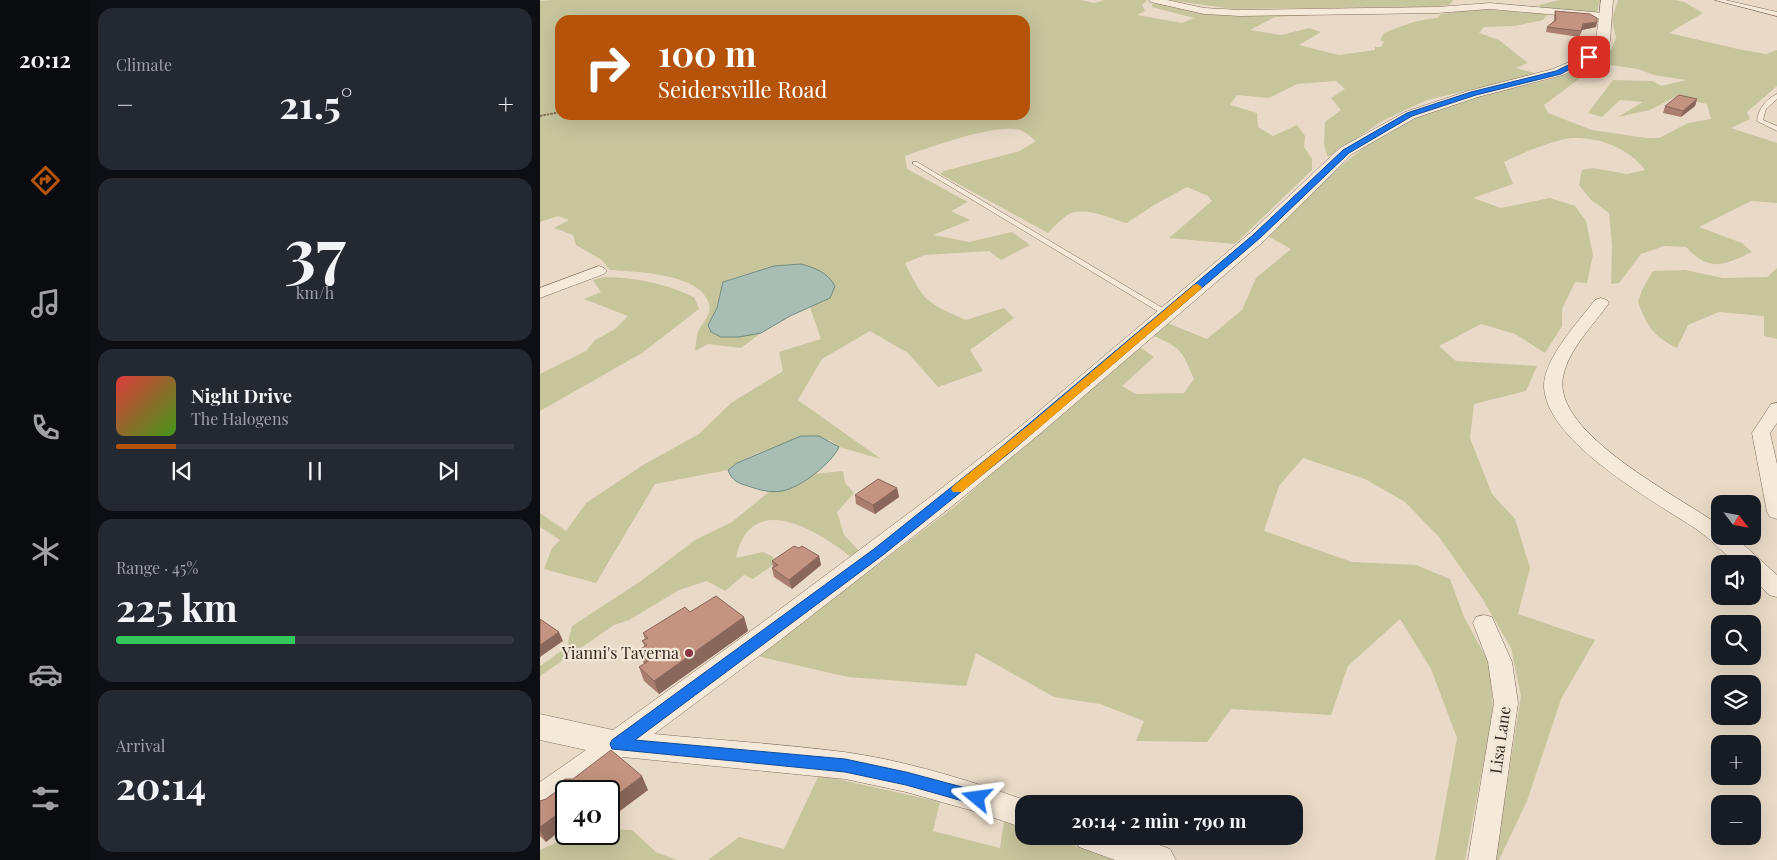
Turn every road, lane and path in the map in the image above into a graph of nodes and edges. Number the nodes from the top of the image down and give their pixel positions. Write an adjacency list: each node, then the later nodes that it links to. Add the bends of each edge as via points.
1 (1154, 0): 5 (street, via 1195,9 1240,13 1437,10 1490,6)
2 (1607, 0): 5 (street)
3 (1718, 0): 4 (lane)
4 (1777, 14)
5 (1604, 16): 14 (street, via 1603,41 1596,52 1581,62 1558,72 1473,94 1410,115 1346,152)
6 (1777, 96): 9 (lane, via 1763,106 1760,115 1760,121)
7 (555, 113): 8 (path)
8 (540, 116)
9 (1777, 129)
10 (915, 163): 14 (lane)
11 (598, 271): 12 (street)
12 (540, 293)
13 (1602, 303): 17 (street, via 1571,341 1554,381 1553,390 1563,415 1602,456 1746,556)
14 (1167, 313): 20 (street, via 1034,427 879,552)
15 (1777, 408): 16 (street, via 1761,433)
16 (1777, 512)
17 (1777, 589)
18 (1484, 623): 25 (street, Lisa Lane, via 1500,662 1506,703)
19 (540, 727): 20 (street)
20 (618, 744): 21 (street); 22 (street, via 845,766 906,778)
21 (540, 801)
22 (1015, 811)
23 (1116, 845): 24 (street)
24 (1158, 860)
25 (1482, 860)

